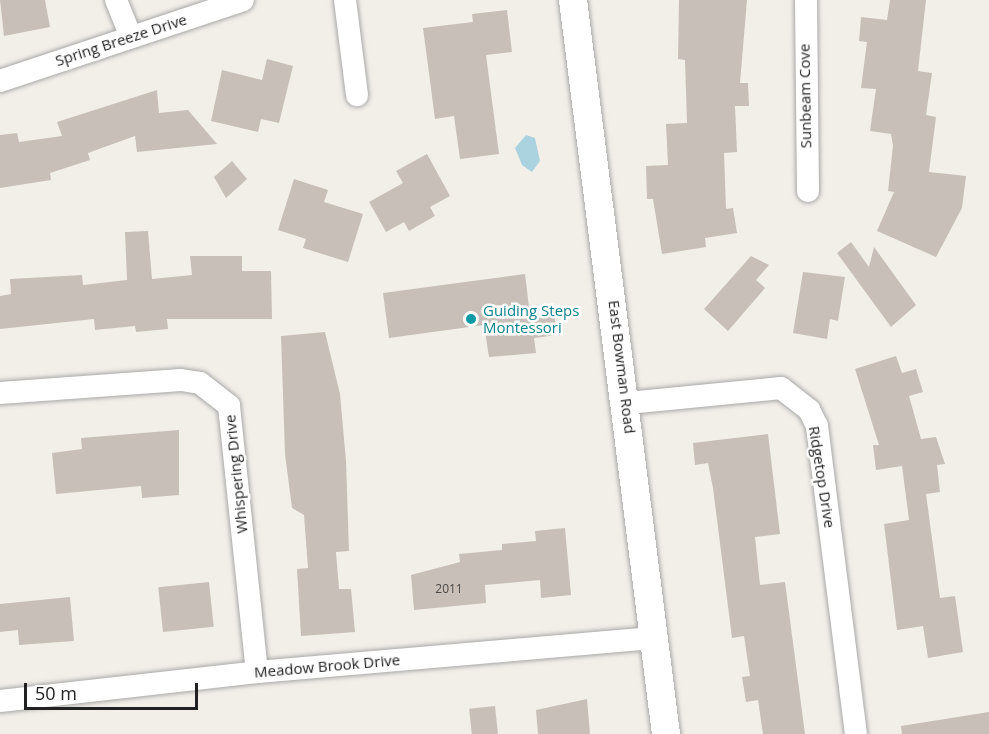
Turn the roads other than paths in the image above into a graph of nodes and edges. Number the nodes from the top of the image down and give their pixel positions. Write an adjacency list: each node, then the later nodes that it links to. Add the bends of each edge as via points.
1 (116, 0): 6 (street)
2 (243, 0): 6 (street, Spring Breeze Drive)
3 (345, 0): 8 (street)
4 (573, 0): 11 (street, East Bowman Road)
5 (806, 0): 9 (street, Sunbeam Cove)
6 (130, 35): 7 (street, Spring Breeze Drive)
7 (0, 81)
8 (357, 95)
9 (808, 191)
10 (0, 393): 13 (street, Whispering Drive, via 181,380 200,383 229,406)
11 (628, 403): 12 (street, East Bowman Road); 16 (street, Ridgetop Drive, via 781,388 809,410 817,426)
12 (654, 638): 13 (street, Meadow Brook Drive); 15 (street, East Bowman Road)
13 (257, 672): 14 (street, Meadow Brook Drive)
14 (0, 701)
15 (666, 734)
16 (855, 734)

